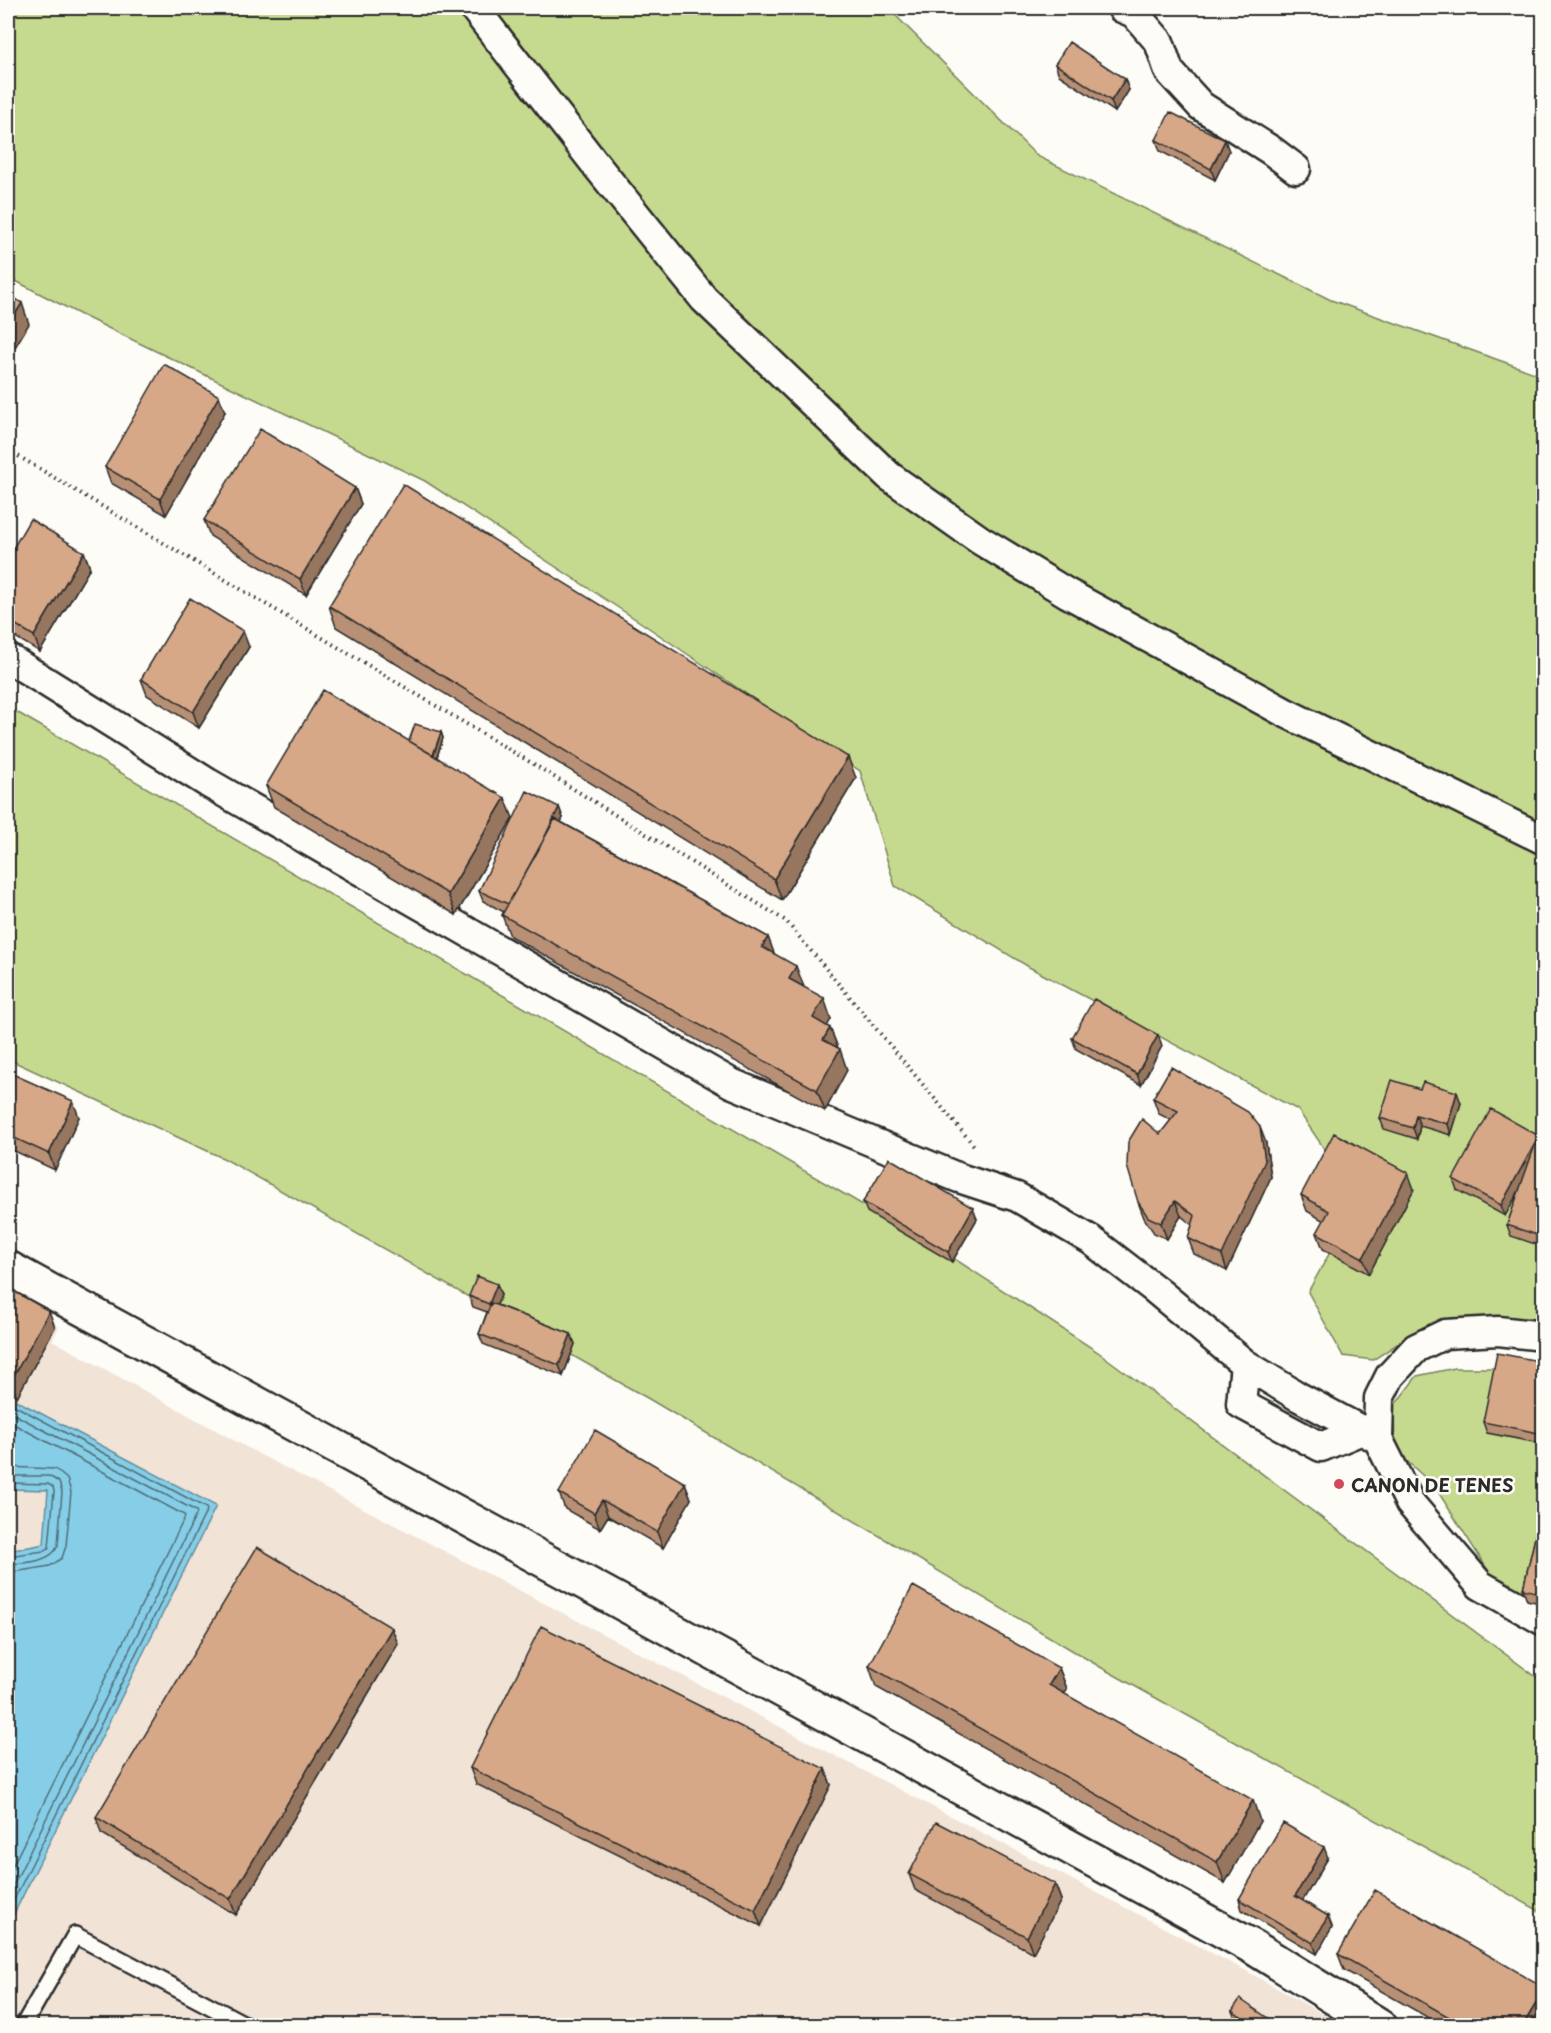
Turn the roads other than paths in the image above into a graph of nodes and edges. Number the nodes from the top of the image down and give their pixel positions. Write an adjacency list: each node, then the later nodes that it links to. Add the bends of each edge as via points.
1 (474, 8): 5 (street, via 704,299 889,476 980,540 1067,593 1284,712)
2 (1122, 8): 3 (street, via 1134,13 1159,42 1169,71 1201,106)
3 (1296, 169)
4 (8, 658): 8 (street, via 207,783 731,1083 959,1178 1017,1197 1082,1234 1245,1364)
5 (1544, 840)
6 (8, 1268): 12 (street, via 1253,1947)
7 (1544, 1336): 8 (street, via 1498,1330 1445,1334 1416,1348 1390,1376 1379,1398)
8 (1370, 1435): 9 (street, via 1410,1503 1480,1585)
9 (1544, 1621)
10 (23, 2025): 11 (lane, via 75,1935)
11 (248, 2025)
12 (1380, 2025)

